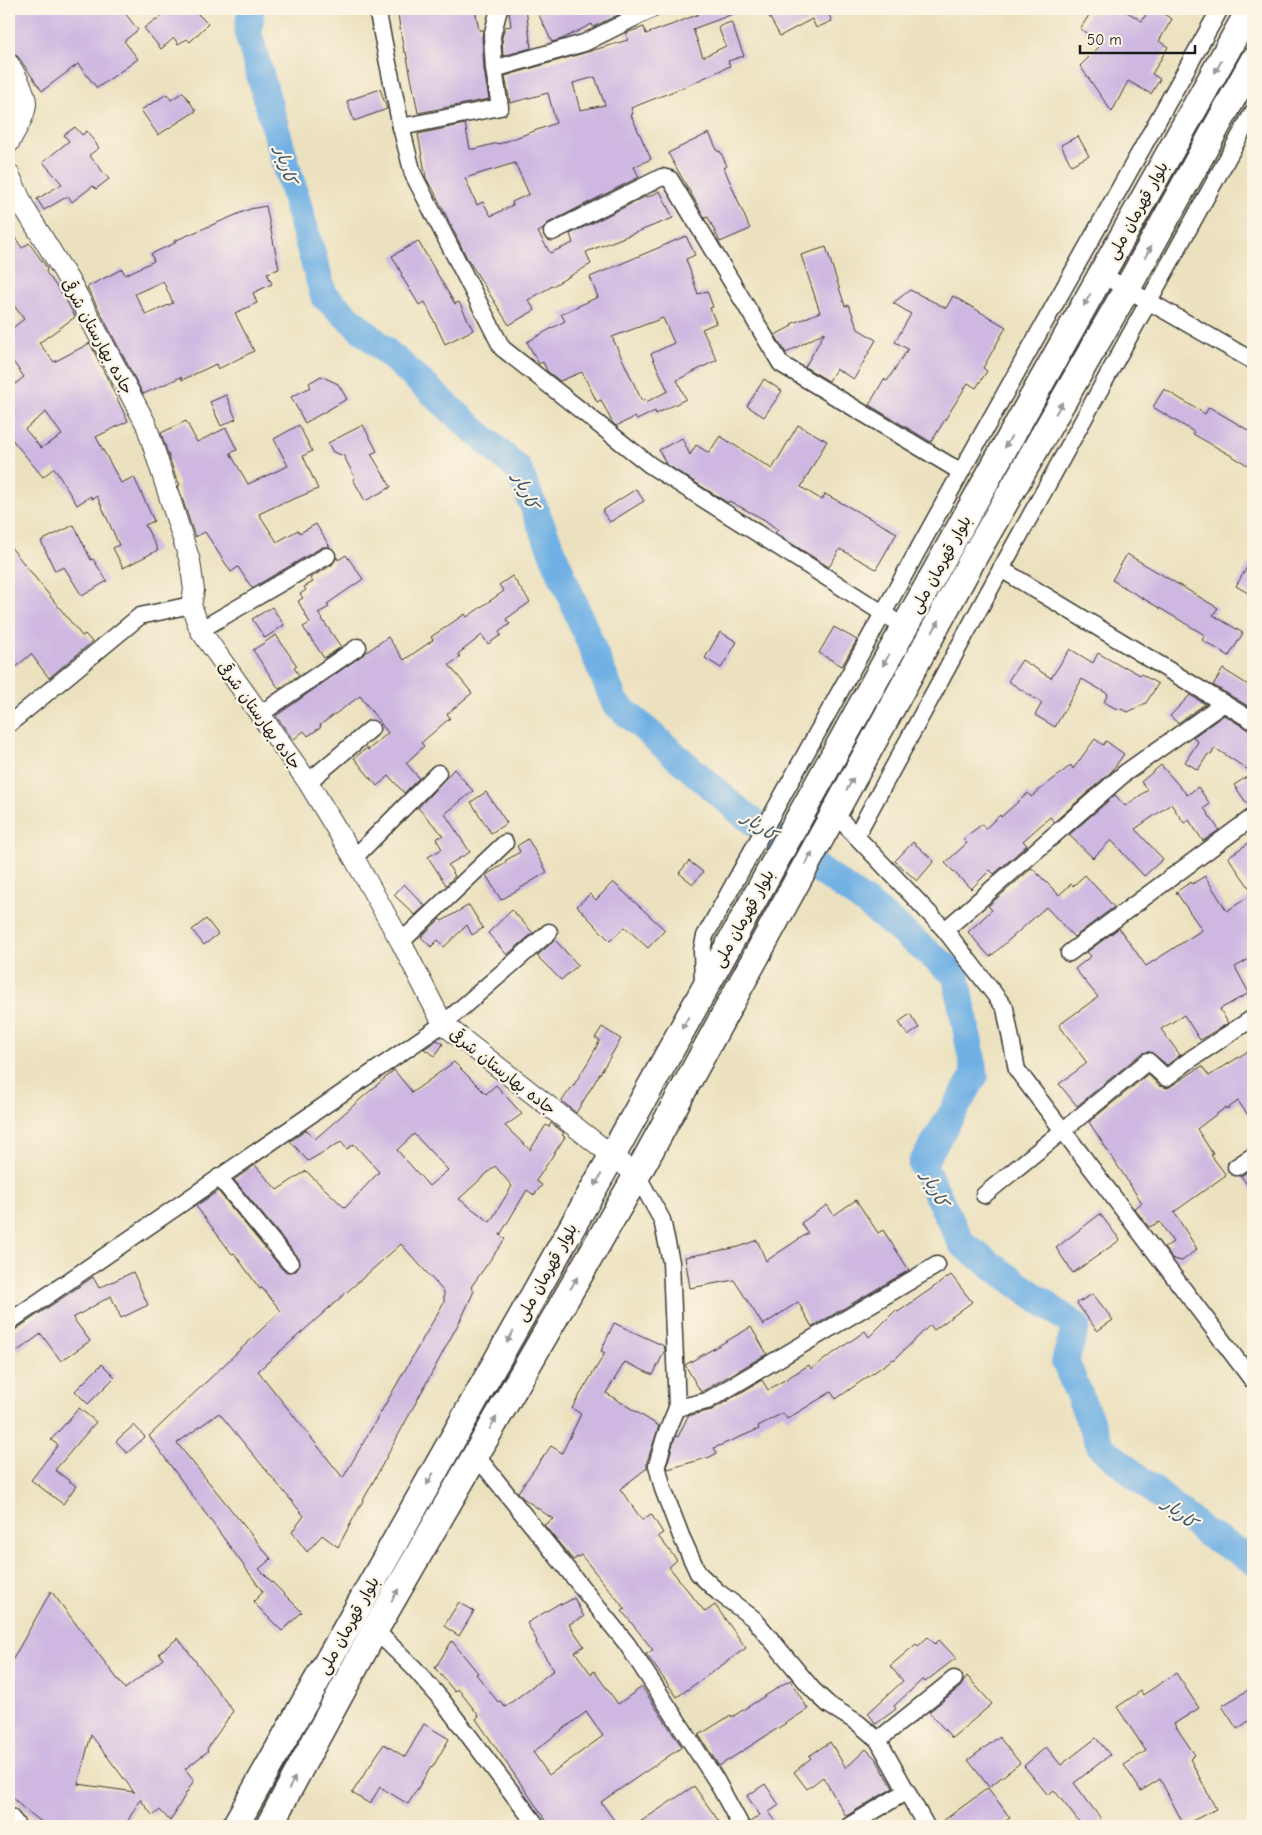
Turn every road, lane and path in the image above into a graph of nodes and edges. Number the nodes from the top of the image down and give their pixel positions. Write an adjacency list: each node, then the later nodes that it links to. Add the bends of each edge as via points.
1 (377, 9): 10 (street)
2 (499, 9): 8 (street, via 492,36)
3 (652, 9): 8 (street, via 584,43)
4 (1220, 9): 17 (street)
5 (1250, 9): 14 (highway, بلوار قهرمان ملی, one-way to 14)
6 (1253, 61): 15 (highway, بلوار قهرمان ملی, one-way to 6)
7 (9, 64): 11 (street, via 26,104)
8 (494, 69): 10 (street, via 500,107)
9 (1253, 112): 15 (street)
10 (401, 127): 21 (street, via 412,174 502,348 650,465)
11 (9, 143)
12 (9, 174): 20 (street, جاده بهارستان شرقی, via 25,209 73,287 146,424 190,561 194,590)
13 (552, 232): 17 (street, via 662,177 670,179 781,364)
14 (1101, 274): 15 (street); 22 (highway, بلوار قهرمان ملی, one-way to 22)
15 (1137, 296): 16 (street); 19 (street); 33 (highway, بلوار قهرمان ملی, one-way to 15, via 974,555)
16 (1253, 361)
17 (961, 472): 21 (street)
18 (327, 556): 23 (street)
19 (1001, 570): 25 (street); 34 (street)
20 (191, 605): 23 (street, جاده بهارستان شرقی); 28 (street, via 140,616)
21 (883, 613): 22 (street); 37 (street, via 777,807)
22 (905, 626): 37 (highway, بلوار قهرمان ملی, one-way to 37, via 808,802)
23 (200, 630): 26 (street, جاده بهارستان شرقی)
24 (358, 647): 26 (street)
25 (1224, 703): 27 (street); 38 (street, via 1125,773)
26 (259, 715): 31 (street, جاده بهارستان شرقی)
27 (1253, 721)
28 (9, 724)
29 (371, 729): 31 (street)
30 (438, 773): 36 (street)
31 (308, 782): 36 (street, جاده بهارستان شرقی)
32 (1253, 817): 41 (street)
33 (830, 820): 34 (street); 48 (highway, بلوار قهرمان ملی, one-way to 33)
34 (856, 836): 38 (street)
35 (505, 843): 40 (street)
36 (354, 858): 40 (street, جاده بهارستان شرقی)
37 (758, 867): 45 (highway, بلوار قهرمان ملی, one-way to 45, via 703,990)
38 (944, 930): 44 (street, via 1005,1008 1017,1070)
39 (550, 932): 43 (street)
40 (401, 942): 43 (street, جاده بهارستان شرقی)
41 (1069, 953)
42 (1253, 1018): 44 (street, via 1166,1078 1148,1061)
43 (443, 1024): 45 (street, جاده بهارستان شرقی); 49 (street)
44 (1064, 1131): 50 (street); 54 (street)
45 (612, 1156): 48 (street, جاده بهارستان شرقی); 63 (highway, بلوار قهرمان ملی, one-way to 63)
46 (1253, 1156): 47 (street)
47 (1236, 1167)
48 (637, 1175): 55 (street, via 662,1220 671,1262); 56 (highway, بلوار قهرمان ملی, one-way to 48)
49 (219, 1178): 51 (street); 53 (street)
50 (984, 1195)
51 (290, 1263)
52 (937, 1265): 55 (street, via 707,1401)
53 (9, 1322)
54 (1253, 1381)
55 (676, 1408): 59 (street, via 657,1465 663,1489 698,1574 754,1619 812,1690)
56 (475, 1454): 57 (highway, بلوار قهرمان ملی, one-way to 56); 66 (street, via 627,1644 716,1780)
57 (375, 1630): 64 (highway, بلوار قهرمان ملی, one-way to 57); 65 (street, via 441,1700)
58 (954, 1679): 59 (street)
59 (878, 1740): 60 (street)
60 (906, 1791): 67 (street); 68 (street)
61 (9, 1820): 62 (main road)
62 (14, 1826)
63 (235, 1826)
64 (269, 1826)
65 (537, 1826)
66 (741, 1826)
67 (850, 1826)
68 (926, 1826)

